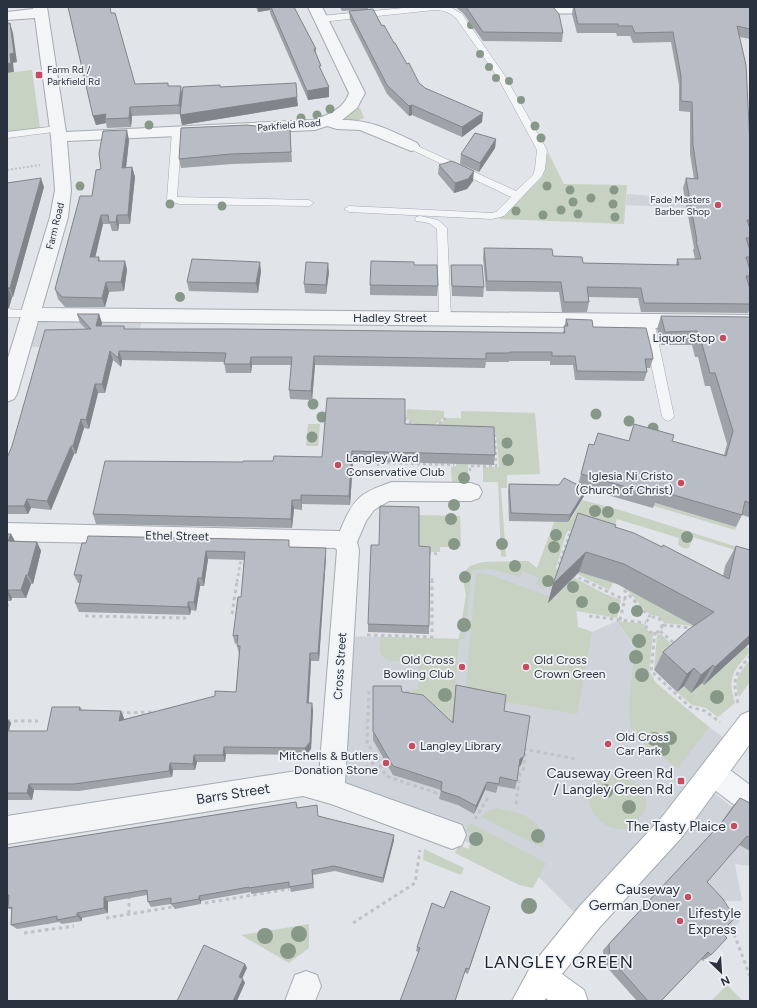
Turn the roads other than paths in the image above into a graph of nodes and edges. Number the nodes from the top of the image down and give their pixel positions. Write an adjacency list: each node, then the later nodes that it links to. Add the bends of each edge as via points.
1 (613, 9): 5 (street, via 514,10)
2 (40, 10): 4 (street); 10 (street, Farm Road)
3 (318, 13): 6 (street, via 357,93); 13 (lane, via 450,8 459,16 501,76 542,150 537,176)
4 (7, 16)
5 (515, 18)
6 (356, 98): 7 (street, Parkfield Road, via 344,111); 9 (street, via 363,102)
7 (328, 121): 8 (street, Parkfield Road, via 315,125); 9 (street, Parkfield Road, via 334,125 363,125)
8 (177, 131): 10 (street, Parkfield Road); 14 (lane, via 172,199)
9 (380, 131): 12 (street, Parkfield Road)
10 (58, 133): 11 (lane); 18 (street, Farm Road, via 63,190 59,217)
11 (7, 135)
12 (412, 146): 13 (lane)
13 (518, 196): 15 (lane, via 500,214 492,216)
14 (309, 203)
15 (349, 209)
16 (378, 217): 19 (lane, via 432,220 442,228)
17 (7, 313): 18 (lane)
18 (29, 314): 19 (street, Hadley Street); 22 (street, Farm Road)
19 (445, 318): 20 (street, Hadley Street)
20 (648, 321): 21 (street, Hadley Street); 23 (lane)
21 (750, 322)
22 (7, 394)
23 (668, 416)
24 (471, 492): 26 (street, via 392,491 380,494 369,500 361,509)
25 (7, 532): 26 (street, Ethel Street, via 335,539)
26 (346, 542): 29 (street, Cross Street, via 348,550)
27 (744, 714): 28 (main road)
28 (713, 773): 30 (street); 33 (main road, via 661,840 584,922)
29 (331, 791): 31 (street, Barrs Street, via 303,783); 32 (street, Barrs Street)
30 (750, 801)
31 (7, 830)
32 (452, 835)
33 (541, 976): 34 (main road); 35 (main road)
34 (527, 1001)
35 (573, 1001)

